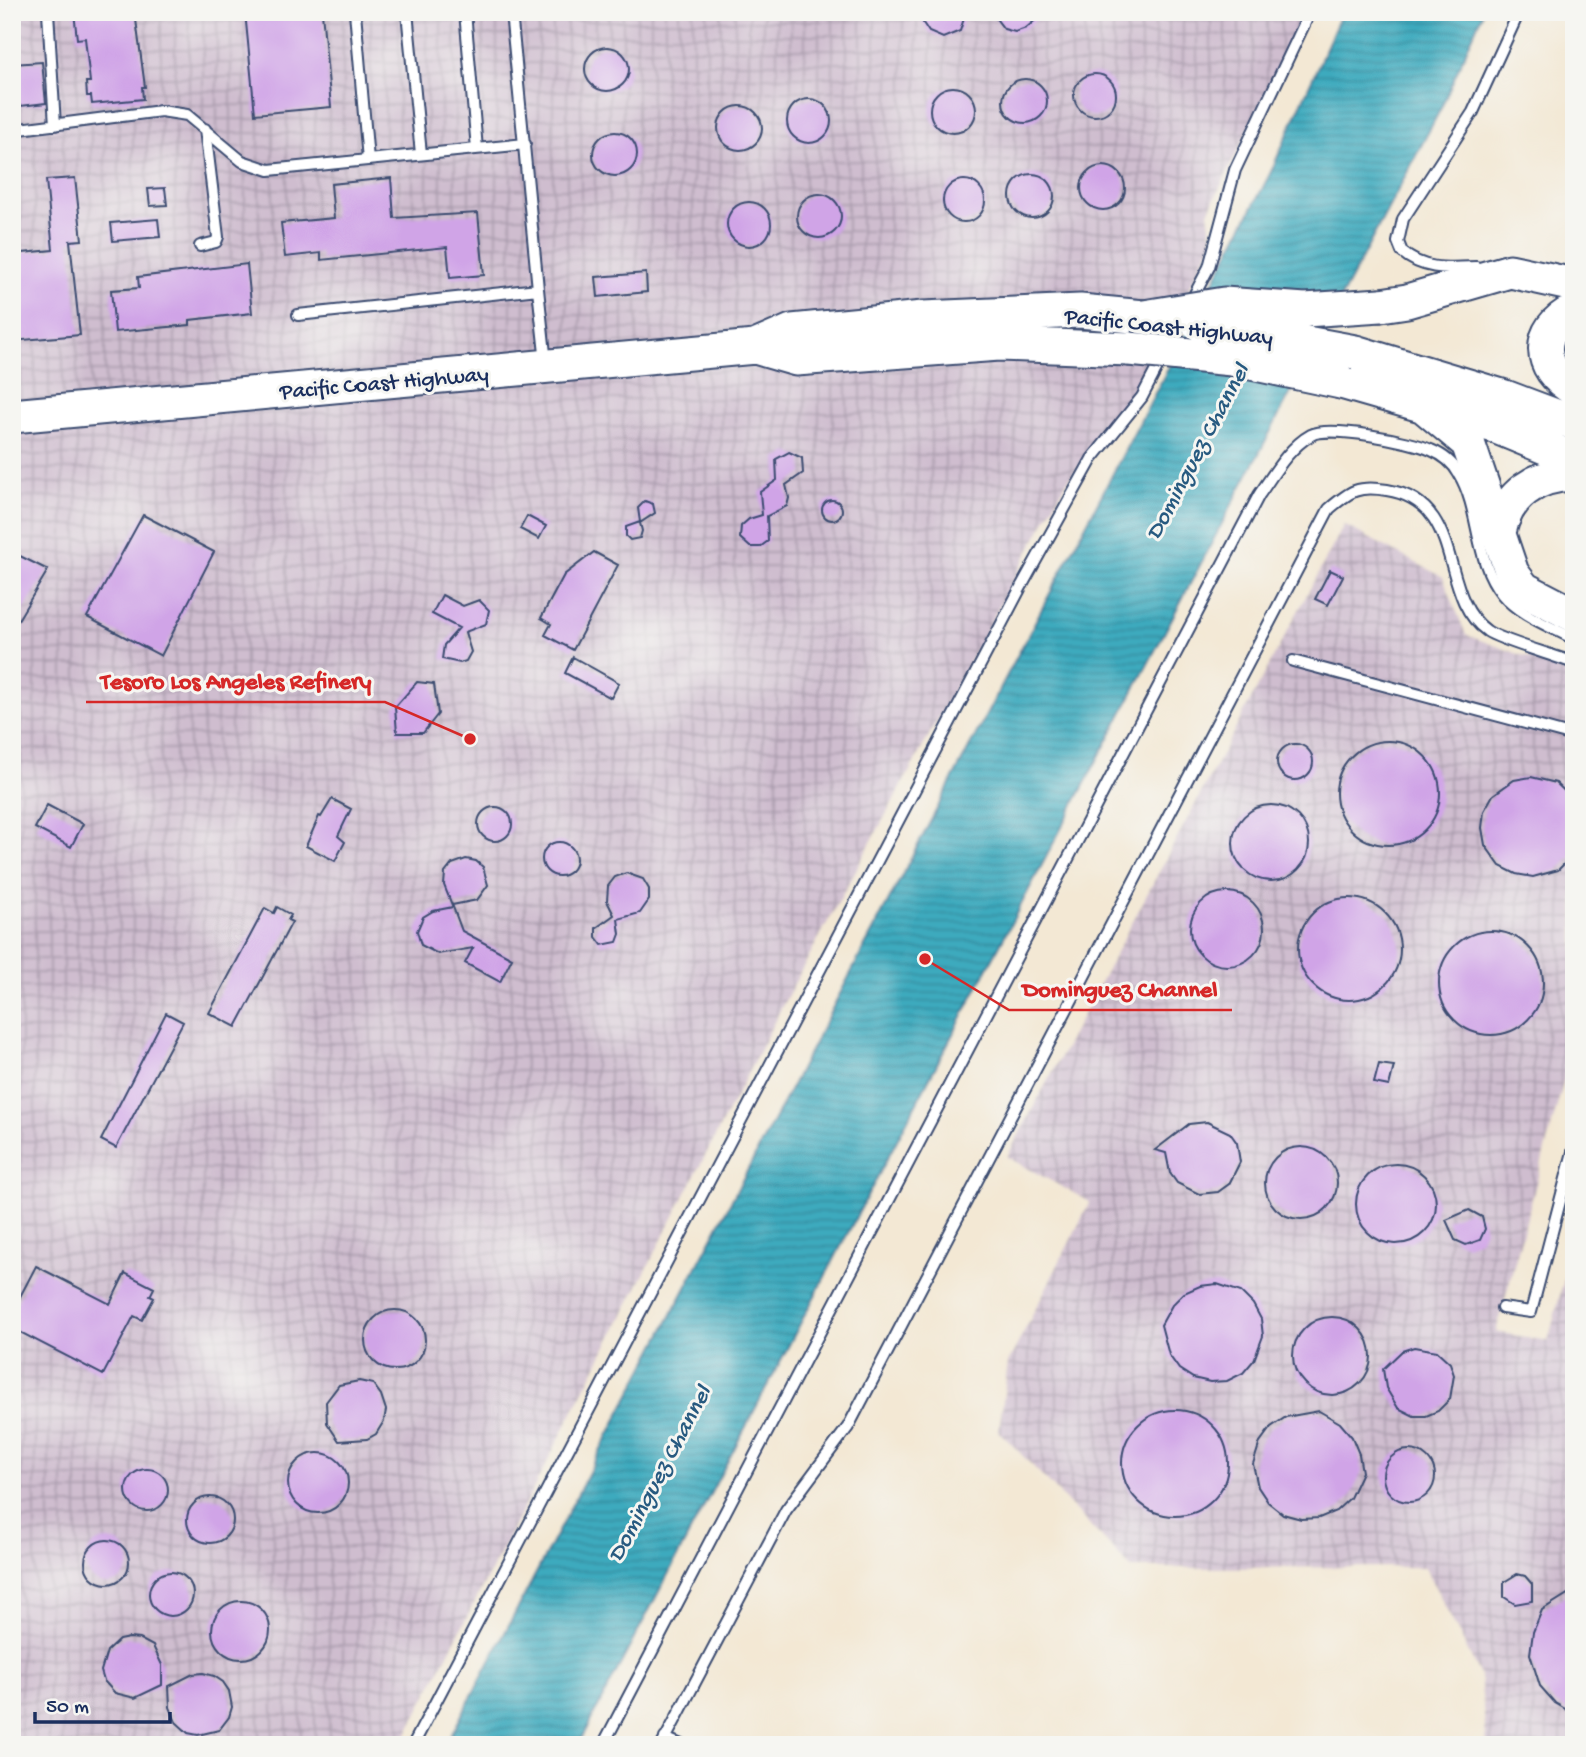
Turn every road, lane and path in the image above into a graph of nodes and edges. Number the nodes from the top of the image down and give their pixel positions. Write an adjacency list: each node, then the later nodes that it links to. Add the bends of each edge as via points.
1 (48, 12): 8 (lane)
2 (355, 12): 14 (lane)
3 (407, 12): 13 (lane)
4 (465, 12): 12 (lane)
5 (511, 12): 11 (lane)
6 (1310, 12): 39 (lane, via 1235,170 1209,267 1142,397 1092,459 1021,587)
7 (1519, 12): 16 (lane, via 1473,112 1404,219 1398,242 1410,259 1431,267)
8 (55, 125): 9 (lane, via 161,111 187,115); 10 (lane)
9 (205, 129): 14 (lane, via 242,161 268,170); 15 (lane, via 218,237 216,242)
10 (12, 130)
11 (525, 144): 12 (lane); 18 (lane)
12 (477, 149): 13 (lane)
13 (421, 154): 14 (lane)
14 (368, 160)
15 (200, 246)
16 (1510, 271): 17 (highway); 21 (highway, bridge, via 1381,305 1305,310 1224,304)
17 (1574, 285)
18 (537, 289): 20 (lane); 23 (lane)
19 (1574, 311): 24 (highway, via 1556,321 1545,346 1550,369)
20 (298, 315)
21 (1143, 317): 22 (highway, Pacific Coast Highway, via 1080,312); 27 (highway, Pacific Coast Highway, bridge, via 1251,330 1356,352)
22 (924, 333): 23 (highway, Pacific Coast Highway, via 880,337 792,331 755,346); 25 (highway, Pacific Coast Highway, bridge, via 999,344 1232,359 1341,382)
23 (547, 366): 26 (highway, Pacific Coast Highway)
24 (1574, 389)
25 (1425, 407): 28 (highway, Pacific Coast Highway, via 1494,426); 30 (highway, via 1468,443)
26 (12, 416)
27 (1574, 423)
28 (1574, 459)
29 (1574, 474): 30 (highway, via 1560,474 1516,496 1503,511)
30 (1499, 532): 31 (highway, via 1512,573 1524,589)
31 (1574, 615)
32 (1574, 639): 40 (lane, via 1503,595 1485,564 1462,479 1441,456 1422,447 1331,431 1311,435 1297,446 1259,495)
33 (1293, 660): 35 (lane)
34 (1574, 663): 38 (lane, via 1487,631 1468,608 1429,509 1406,493 1351,490 1329,509 848,1427 786,1510)
35 (1574, 736)
36 (1574, 1148): 37 (lane, via 1531,1312)
37 (1502, 1308)
38 (664, 1742): 41 (lane)
39 (412, 1745)
40 (603, 1745)
41 (681, 1745)

